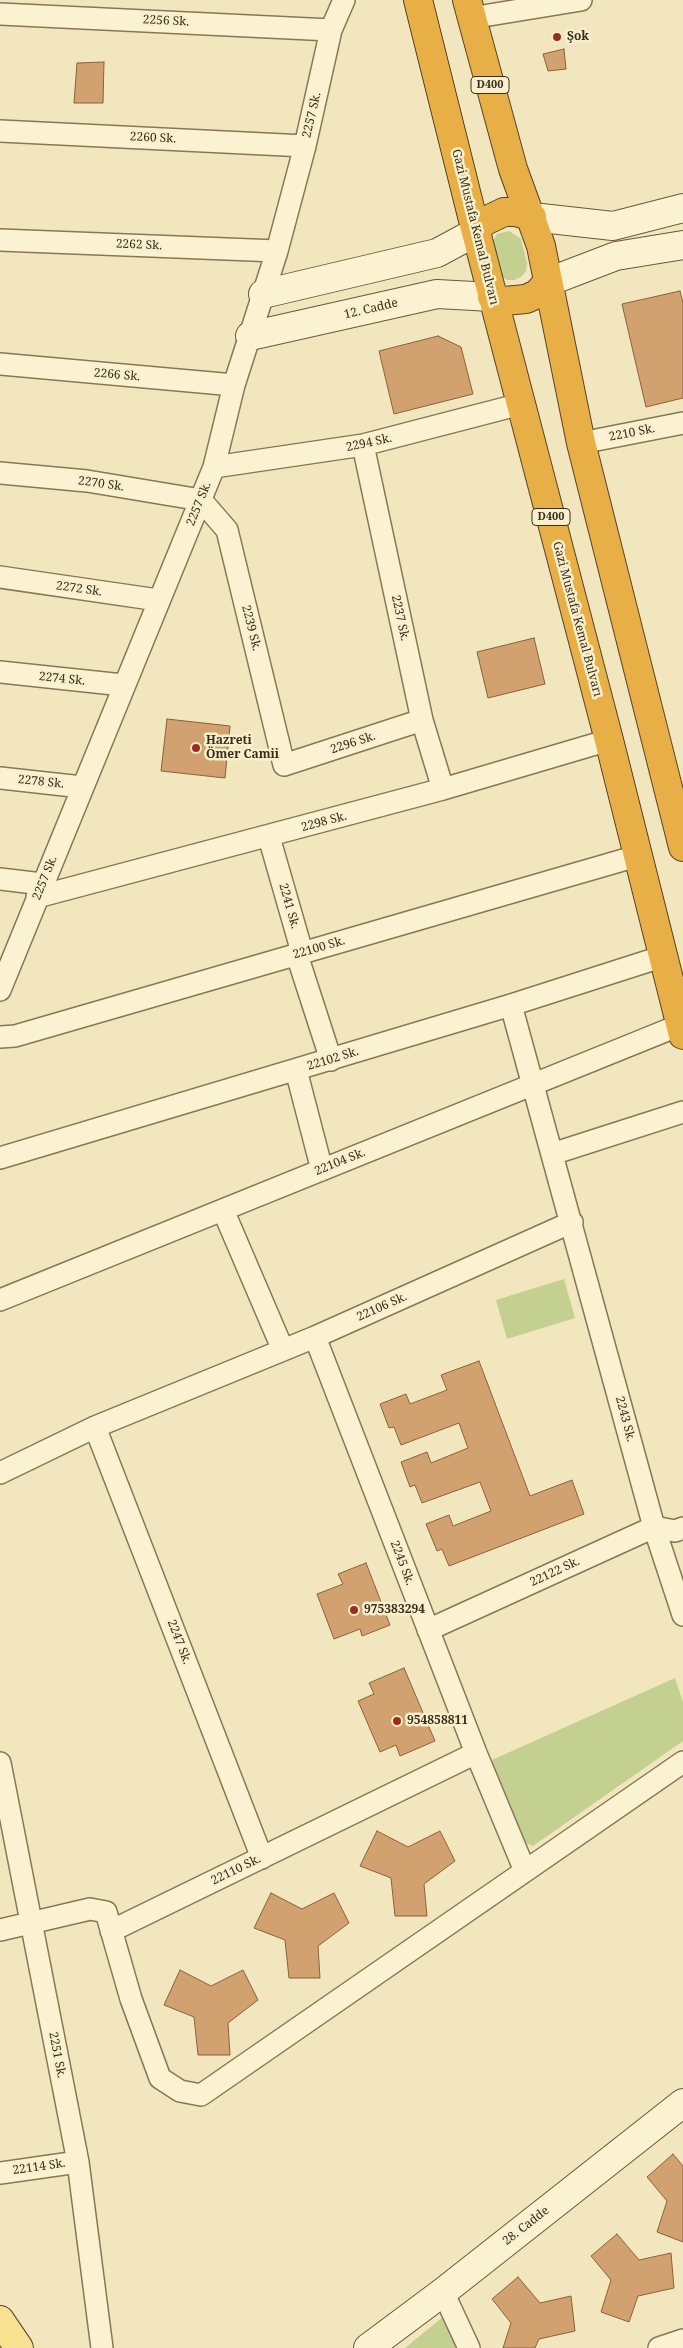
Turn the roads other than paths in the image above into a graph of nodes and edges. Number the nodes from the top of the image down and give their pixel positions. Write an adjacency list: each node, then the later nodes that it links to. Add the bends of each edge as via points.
1 (344, 0): 7 (street, 2257 Sk.)
2 (418, 0): 12 (highway, Gazi Mustafa Kemal Bulvarı / D400)
3 (581, 0): 5 (street)
4 (50, 8): 6 (street, 2256 Sk.); 7 (street, 2256 Sk.)
5 (469, 9): 11 (highway, D400, via 513,170)
6 (0, 14)
7 (331, 30): 9 (street, 2257 Sk.)
8 (0, 131): 9 (street, 2260 Sk.)
9 (305, 146): 15 (street, 2257 Sk.)
10 (683, 208): 11 (main road, via 613,226)
11 (532, 217): 12 (highway, via 504,212 483,222); 16 (highway, D400, via 542,246)
12 (476, 232): 17 (main road, via 437,253); 18 (highway, Gazi Mustafa Kemal Bulvarı / D400)
13 (0, 240): 15 (street, 2262 Sk.)
14 (683, 245): 16 (main road, via 616,256)
15 (277, 251): 17 (street, 2257 Sk.)
16 (548, 282): 18 (highway, via 526,300 504,301); 24 (highway, D400)
17 (263, 294): 19 (street, 2257 Sk.)
18 (492, 297): 19 (main road, 12. Cadde, via 437,294); 22 (highway, Gazi Mustafa Kemal Bulvarı / D400)
19 (250, 336): 21 (street, 2257 Sk.)
20 (0, 364): 21 (street, 2266 Sk.)
21 (234, 385): 26 (street, 2257 Sk.)
22 (521, 404): 25 (street, 2294 Sk.); 34 (highway, Gazi Mustafa Kemal Bulvarı / D400)
23 (683, 423): 24 (street, 2210 Sk.)
24 (581, 443): 40 (highway, D400)
25 (363, 446): 26 (street, 2294 Sk.); 33 (street, 2237 Sk.)
26 (214, 467): 28 (street, 2257 Sk.)
27 (0, 473): 28 (street, 2270 Sk., via 87,481)
28 (201, 500): 30 (street, 2257 Sk.); 35 (street, 2239 Sk., via 227,530)
29 (0, 578): 30 (street, 2272 Sk.)
30 (158, 600): 32 (street, 2257 Sk.)
31 (0, 672): 32 (street, 2274 Sk.)
32 (123, 685): 37 (street, 2257 Sk.)
33 (422, 720): 35 (street, 2296 Sk.); 38 (street, 2237 Sk.)
34 (609, 740): 38 (street, 2298 Sk.); 41 (highway, Gazi Mustafa Kemal Bulvarı / D400)
35 (284, 765)
36 (0, 778): 37 (street, 2278 Sk.)
37 (82, 787): 43 (street, 2257 Sk.)
38 (443, 789): 39 (street, 2298 Sk.)
39 (269, 837): 43 (street, 2298 Sk.); 44 (street, 2241 Sk., via 300,945)
40 (683, 847)
41 (637, 856): 44 (street, 22100 Sk.); 45 (highway, Gazi Mustafa Kemal Bulvarı / D400)
42 (0, 879): 43 (street)
43 (40, 891): 46 (street, 2257 Sk.)
44 (297, 954): 49 (street, 22100 Sk., via 14,1036); 50 (street, 2241 Sk.)
45 (664, 956): 47 (street, 22102 Sk.); 48 (highway, Gazi Mustafa Kemal Bulvarı / D400)
46 (0, 988)
47 (511, 1006): 50 (street, 22102 Sk.); 52 (street)
48 (682, 1030): 52 (street, 22104 Sk.)
49 (0, 1037)
50 (331, 1060): 51 (street, 22102 Sk.)
51 (296, 1070): 55 (street, 22102 Sk.); 56 (street)
52 (532, 1084): 54 (street); 56 (street, 22104 Sk.)
53 (683, 1112): 54 (street)
54 (552, 1154): 58 (street)
55 (0, 1158)
56 (322, 1170): 57 (street, 22104 Sk.)
57 (222, 1210): 59 (street, 22104 Sk.); 61 (street)
58 (572, 1222): 60 (street, 22106 Sk.); 64 (street, 2243 Sk.)
59 (0, 1300)
60 (315, 1337): 61 (street, 22106 Sk.); 67 (street, 2245 Sk.)
61 (283, 1350): 62 (street, 22106 Sk.)
62 (96, 1427): 63 (street, 22106 Sk.); 71 (street, 2247 Sk.)
63 (0, 1473)
64 (654, 1527): 65 (street, via 675,1531); 66 (street, 2243 Sk.); 67 (street, 22122 Sk.)
65 (683, 1528)
66 (683, 1615)
67 (428, 1630): 68 (street, 2245 Sk.)
68 (476, 1753): 71 (street, 22110 Sk.); 72 (street, 2245 Sk.)
69 (683, 1762): 72 (street)
70 (0, 1763): 73 (street, 2251 Sk.)
71 (262, 1858): 75 (street, 22110 Sk.)
72 (525, 1871): 75 (street, via 200,2095 180,2091 160,2078 131,1999)
73 (31, 1924): 74 (street); 75 (street, via 90,1909 106,1912); 77 (street, 2251 Sk.)
74 (0, 1930)
75 (111, 1931)
76 (683, 2102): 79 (main road, 28. Cadde)
77 (78, 2162): 78 (street, 22114 Sk.); 83 (street, 2251 Sk.)
78 (0, 2173)
79 (443, 2292): 81 (main road, 28. Cadde); 84 (street)
80 (0, 2320): 82 (main road)
81 (376, 2345)
82 (19, 2348)
83 (102, 2348)
84 (469, 2348)

